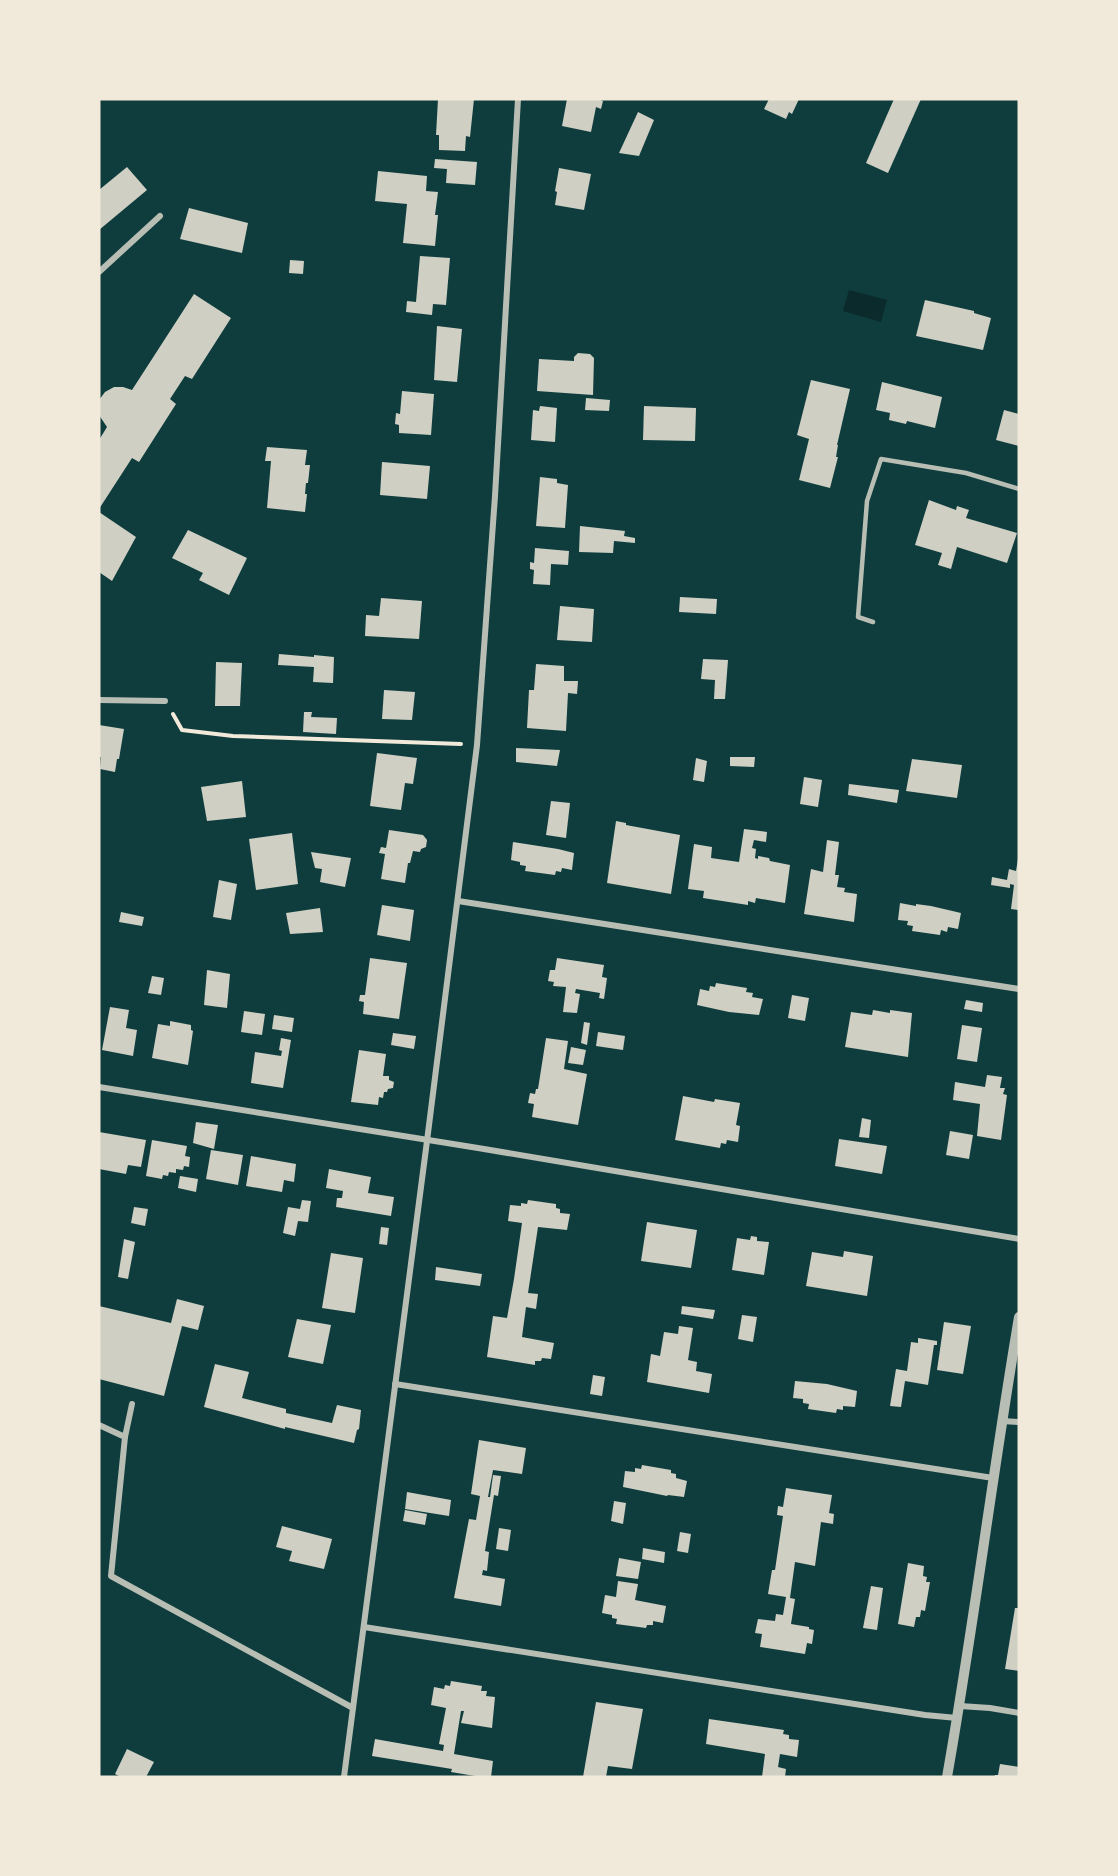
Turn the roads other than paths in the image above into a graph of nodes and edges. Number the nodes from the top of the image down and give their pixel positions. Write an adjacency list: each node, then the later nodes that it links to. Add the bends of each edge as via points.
1 (518, 99): 8 (street, via 477,744)
2 (160, 216): 3 (street)
3 (99, 272)
4 (1019, 489): 5 (lane, via 966,473 881,459 867,501 858,617)
5 (873, 622)
6 (99, 700): 7 (street)
7 (165, 701)
8 (458, 901): 9 (street); 11 (street)
9 (1019, 989)
10 (99, 1087): 11 (street)
11 (428, 1141): 12 (street); 14 (street)
12 (1019, 1239)
13 (1019, 1317): 16 (street)
14 (395, 1384): 20 (street); 21 (street)
15 (132, 1404): 19 (street)
16 (1001, 1421): 17 (street); 20 (street)
17 (1019, 1422)
18 (99, 1425): 19 (street)
19 (125, 1437): 23 (street, via 111,1576)
20 (993, 1478): 22 (street)
21 (364, 1627): 23 (street); 25 (street)
22 (960, 1706): 24 (street); 25 (street)
23 (353, 1708): 26 (street)
24 (1019, 1713)
25 (957, 1718): 27 (street)
26 (344, 1777)
27 (947, 1777)

